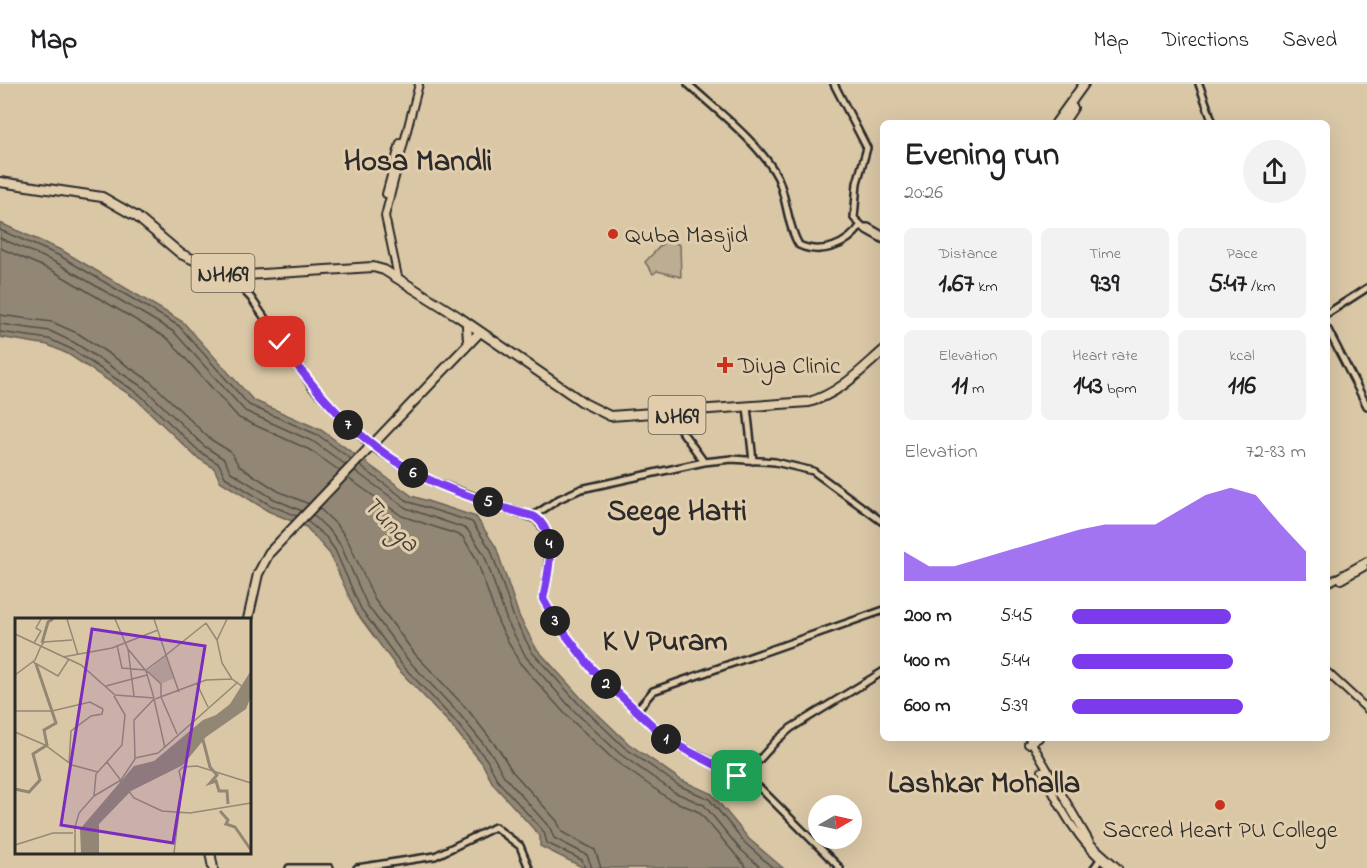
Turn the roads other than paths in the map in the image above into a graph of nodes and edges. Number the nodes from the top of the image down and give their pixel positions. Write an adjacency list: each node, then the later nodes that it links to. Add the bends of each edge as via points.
1 (417, 84): 13 (main road, via 382,219)
2 (691, 84): 11 (street, via 734,122 774,167 800,241 835,246)
3 (834, 84): 11 (street, via 867,148 853,213)
4 (1084, 84): 7 (highway)
5 (1089, 84): 8 (highway)
6 (1199, 84): 9 (street)
7 (1058, 120)
8 (1065, 120)
9 (1212, 120)
10 (0, 182): 14 (highway, NH169, via 102,197 137,217 181,254)
11 (862, 226): 12 (street)
12 (880, 235)
13 (396, 275): 14 (highway, NH169, via 373,267); 17 (highway, NH169)
14 (230, 276): 26 (street, via 250,298 312,387)
15 (1367, 288): 16 (street)
16 (1330, 312)
17 (455, 316): 19 (highway, NH169); 19 (highway, NH169)
18 (1330, 334): 23 (street)
19 (476, 335): 22 (highway, NH69); 26 (highway)
20 (880, 353): 24 (highway, NH69, via 825,397)
21 (880, 358): 24 (highway, NH69, via 846,388 821,402)
22 (583, 404): 24 (highway, NH69, via 617,416); 25 (highway, NH69, via 613,419)
23 (1367, 406)
24 (747, 409): 25 (highway, NH69); 27 (street)
25 (670, 415): 28 (street)
26 (370, 445): 29 (street, via 418,476); 34 (highway, via 269,547 257,565)
27 (753, 461): 28 (street); 30 (street, via 813,471)
28 (704, 462): 29 (street, via 581,489)
29 (533, 516): 40 (street, via 549,536 545,604 592,669)
30 (880, 520)
31 (1367, 563): 32 (main road)
32 (1330, 584)
33 (880, 611): 40 (street, via 653,691)
34 (246, 618)
35 (880, 673): 42 (street, via 791,728)
36 (1330, 673): 38 (main road)
37 (1330, 673): 39 (main road)
38 (1367, 704)
39 (1367, 709)
40 (637, 710): 42 (street, via 669,741)
41 (1028, 741): 44 (main road)
42 (743, 778): 50 (street, via 762,790)
43 (208, 853): 45 (highway)
44 (1101, 858): 51 (street); 52 (main road); 53 (main road)
45 (211, 868)
46 (289, 868): 47 (street)
47 (330, 868)
48 (357, 868): 49 (street, via 435,856 495,827 520,846)
49 (529, 868)
50 (840, 868)
51 (1094, 868)
52 (1111, 868)
53 (1118, 868)

